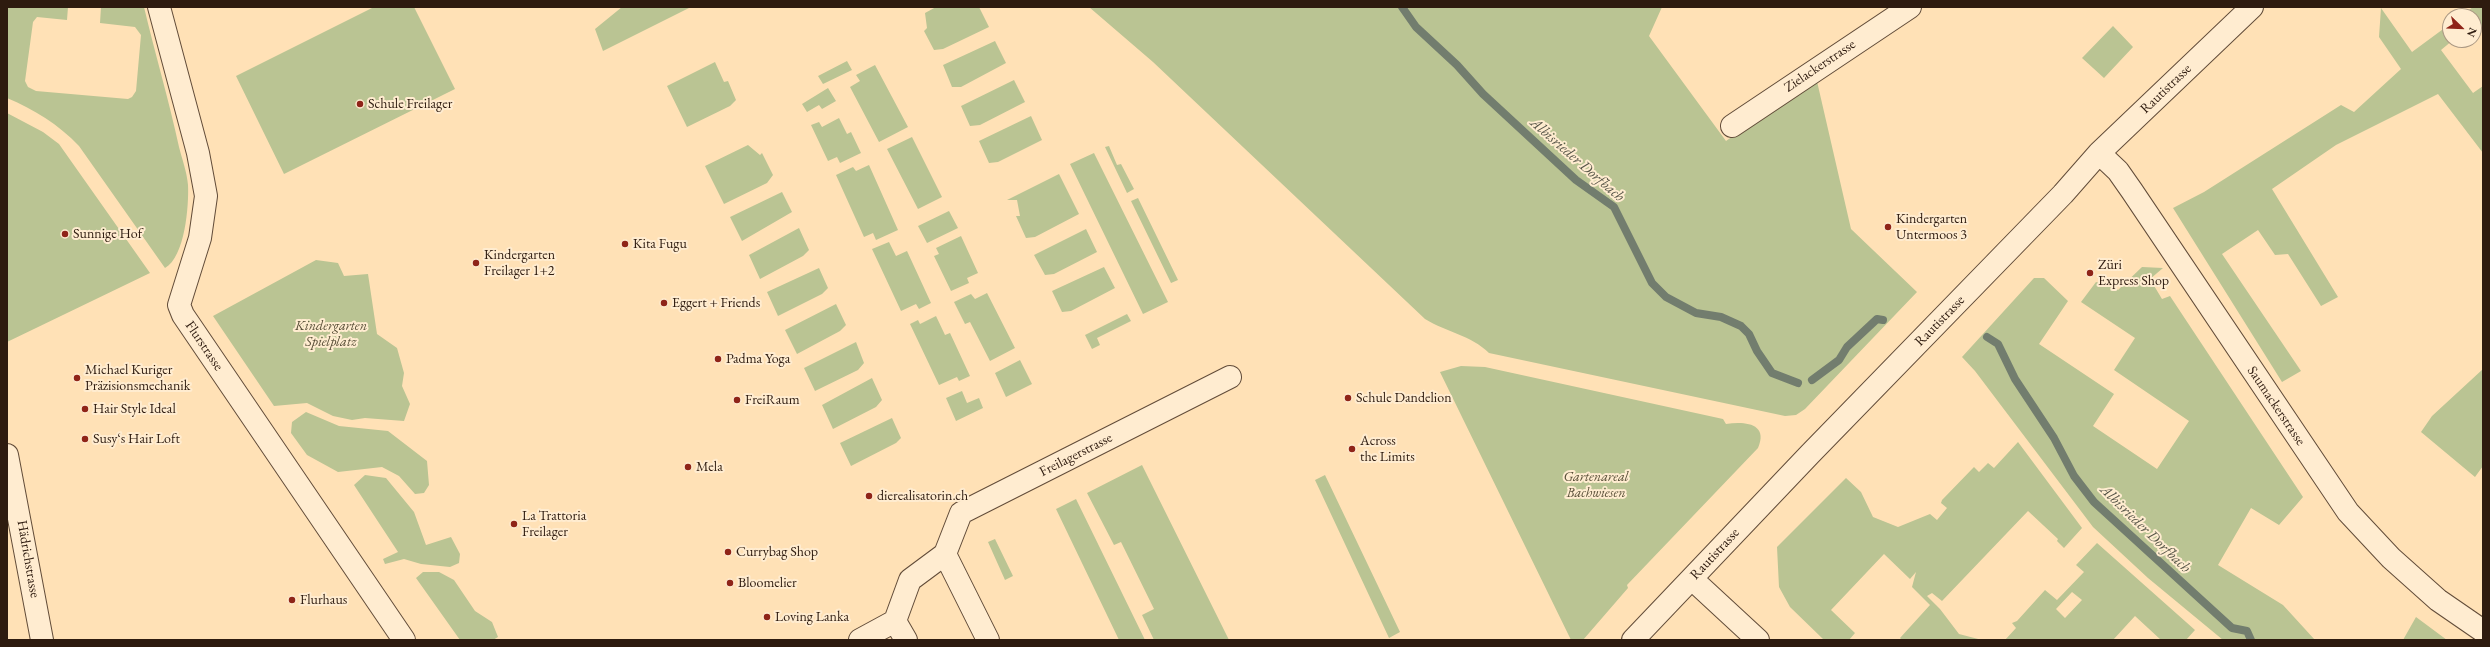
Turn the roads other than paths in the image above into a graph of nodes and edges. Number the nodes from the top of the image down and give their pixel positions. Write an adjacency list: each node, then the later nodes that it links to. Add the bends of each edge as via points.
1 (159, 7): 13 (street, Flurstrasse, via 198,153 206,196 200,238 179,305 183,315)
2 (1910, 7): 4 (street, Zielackerstrasse)
3 (2252, 7): 5 (street, Rautistrasse)
4 (1732, 126)
5 (2099, 153): 9 (street, Rautistrasse, via 2064,194); 11 (street, Saumackerstrasse, via 2132,191 2348,512 2391,558 2432,595)
6 (1230, 377): 8 (street, Freilagerstrasse, via 961,513)
7 (7, 455): 12 (street, Hädrichstrasse)
8 (945, 554): 10 (street, via 910,580); 16 (street)
9 (1692, 579): 17 (street, Rautistrasse); 18 (street)
10 (895, 621): 14 (street); 15 (street)
11 (2483, 631)
12 (42, 640)
13 (404, 640)
14 (860, 640)
15 (906, 640)
16 (988, 640)
17 (1633, 640)
18 (1758, 640)

